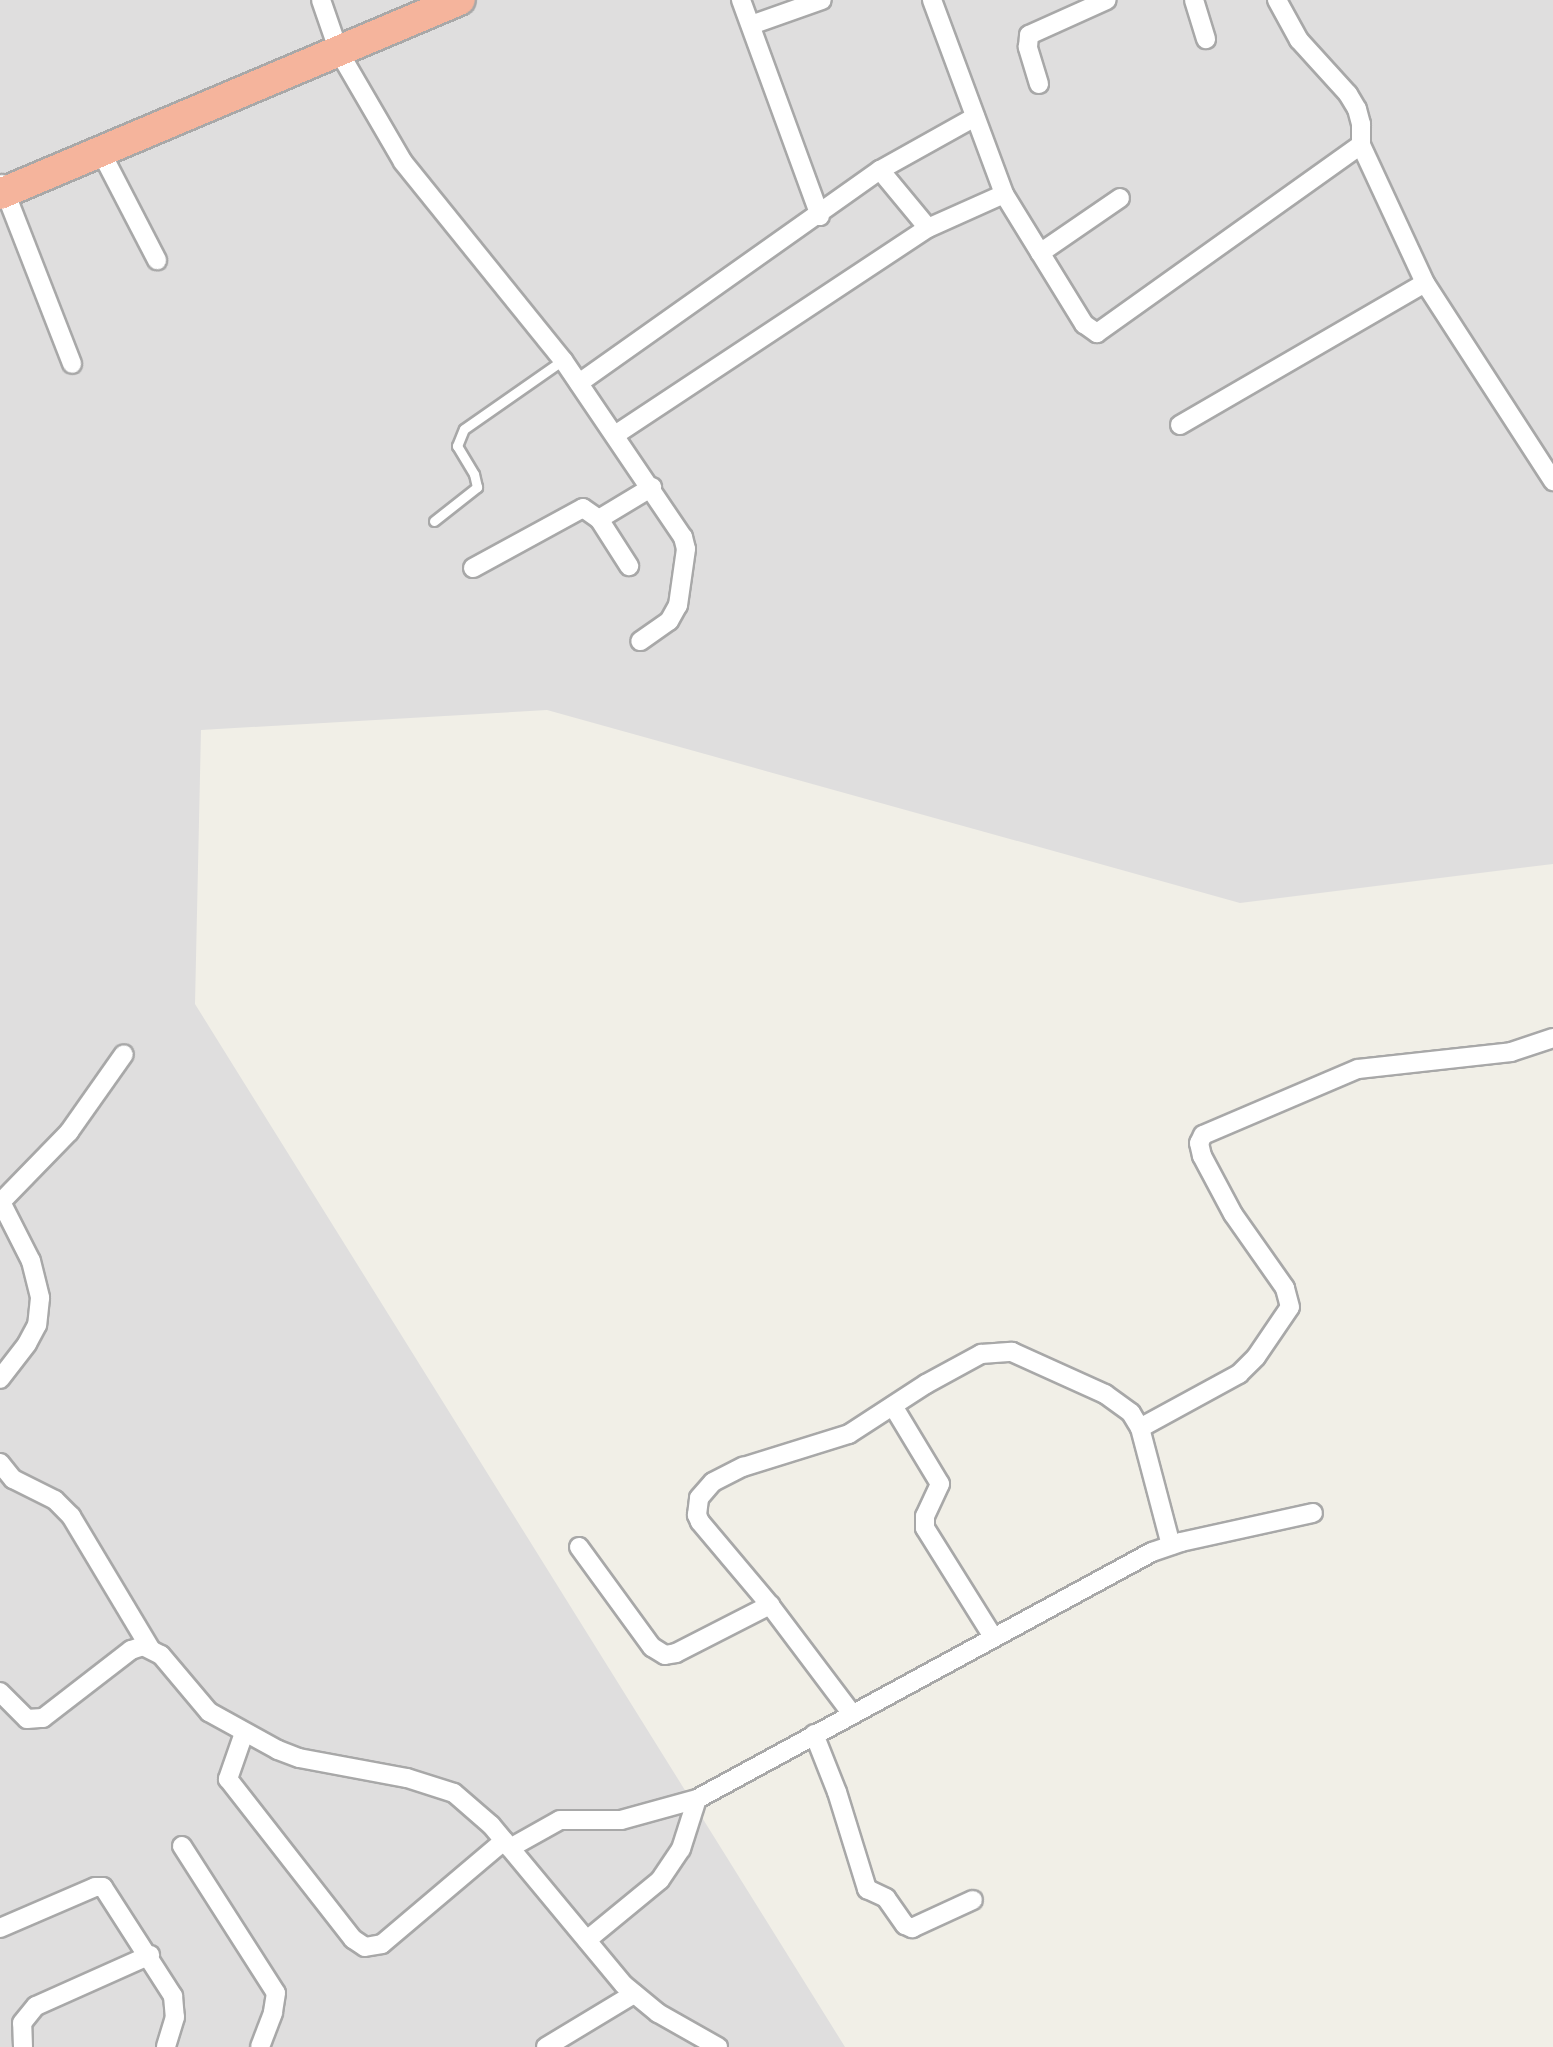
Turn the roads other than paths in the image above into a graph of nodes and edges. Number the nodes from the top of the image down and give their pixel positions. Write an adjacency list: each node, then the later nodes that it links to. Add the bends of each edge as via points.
1 (321, 0): 11 (street)
2 (460, 0): 11 (highway)
3 (741, 0): 9 (street)
4 (822, 0): 9 (street)
5 (932, 0): 13 (street)
6 (1107, 0): 12 (street, via 1029,35)
7 (1194, 0): 10 (street)
8 (1277, 0): 14 (street, via 1299,40 1357,109)
9 (751, 25): 20 (street)
10 (1206, 39)
11 (339, 52): 15 (highway); 25 (street, via 403,162)
12 (1039, 84)
13 (975, 117): 16 (street); 18 (street)
14 (1361, 145): 22 (street, via 1100,332 1084,324); 24 (street)
15 (101, 152): 17 (highway); 23 (street)
16 (880, 170): 20 (street); 21 (street)
17 (2, 189): 26 (street)
18 (1004, 194): 21 (street); 22 (street)
19 (1120, 198): 22 (street)
20 (820, 216): 27 (street)
21 (928, 228): 29 (street)
22 (1040, 253)
23 (157, 260)
24 (1425, 283): 28 (street); 30 (street)
25 (563, 360): 27 (street); 33 (lane, via 464,429 457,446 477,487)
26 (72, 364)
27 (579, 383): 29 (street)
28 (1180, 425)
29 (615, 435): 31 (street)
30 (1553, 481)
31 (652, 487): 32 (street); 36 (street, via 686,549 674,614)
32 (599, 519): 34 (street); 35 (street, via 578,509)
33 (434, 521)
34 (629, 566)
35 (473, 568)
36 (640, 641)
37 (1553, 1038): 42 (street, via 1511,1052 1358,1069 1203,1135 1202,1156 1233,1214 1285,1288 1290,1307 1239,1374)
38 (124, 1054): 39 (street, via 69,1132)
39 (0, 1201): 40 (street, via 31,1261 40,1298 32,1335)
40 (0, 1379)
41 (893, 1406): 42 (street, via 981,1354 1012,1352 1105,1394 1131,1413); 47 (street, via 831,1442 743,1467 713,1482 699,1498 697,1515 706,1531); 48 (street, via 940,1484 925,1528)
42 (1140, 1428): 45 (street)
43 (0, 1463): 49 (street, via 13,1479 55,1500 71,1516)
44 (1313, 1513): 45 (street)
45 (1171, 1545): 48 (street)
46 (579, 1547): 47 (street, via 652,1647 665,1655)
47 (770, 1605): 51 (street)
48 (993, 1637): 51 (street)
49 (150, 1648): 50 (street, via 137,1646 36,1720 21,1715); 52 (street, via 209,1712)
50 (0, 1692)
51 (852, 1714): 53 (street)
52 (244, 1733): 55 (street, via 299,1758 443,1789 471,1805); 55 (street, via 228,1779 353,1939 365,1947 382,1944)
53 (814, 1734): 54 (street); 57 (street, via 870,1891 886,1898 912,1928)
54 (697, 1799): 55 (street, via 621,1820 560,1820); 59 (street, via 681,1849 660,1880)
55 (507, 1844): 59 (street)
56 (182, 1846): 64 (street, via 276,1993)
57 (973, 1900)
58 (0, 1928): 60 (street, via 100,1886)
59 (587, 1940): 61 (street)
60 (150, 1955): 62 (street, via 36,2006 22,2023); 63 (street, via 175,2007)
61 (634, 1994): 65 (street); 66 (street)
62 (23, 2047)
63 (166, 2047)
64 (260, 2047)
65 (546, 2047)
66 (718, 2047)

